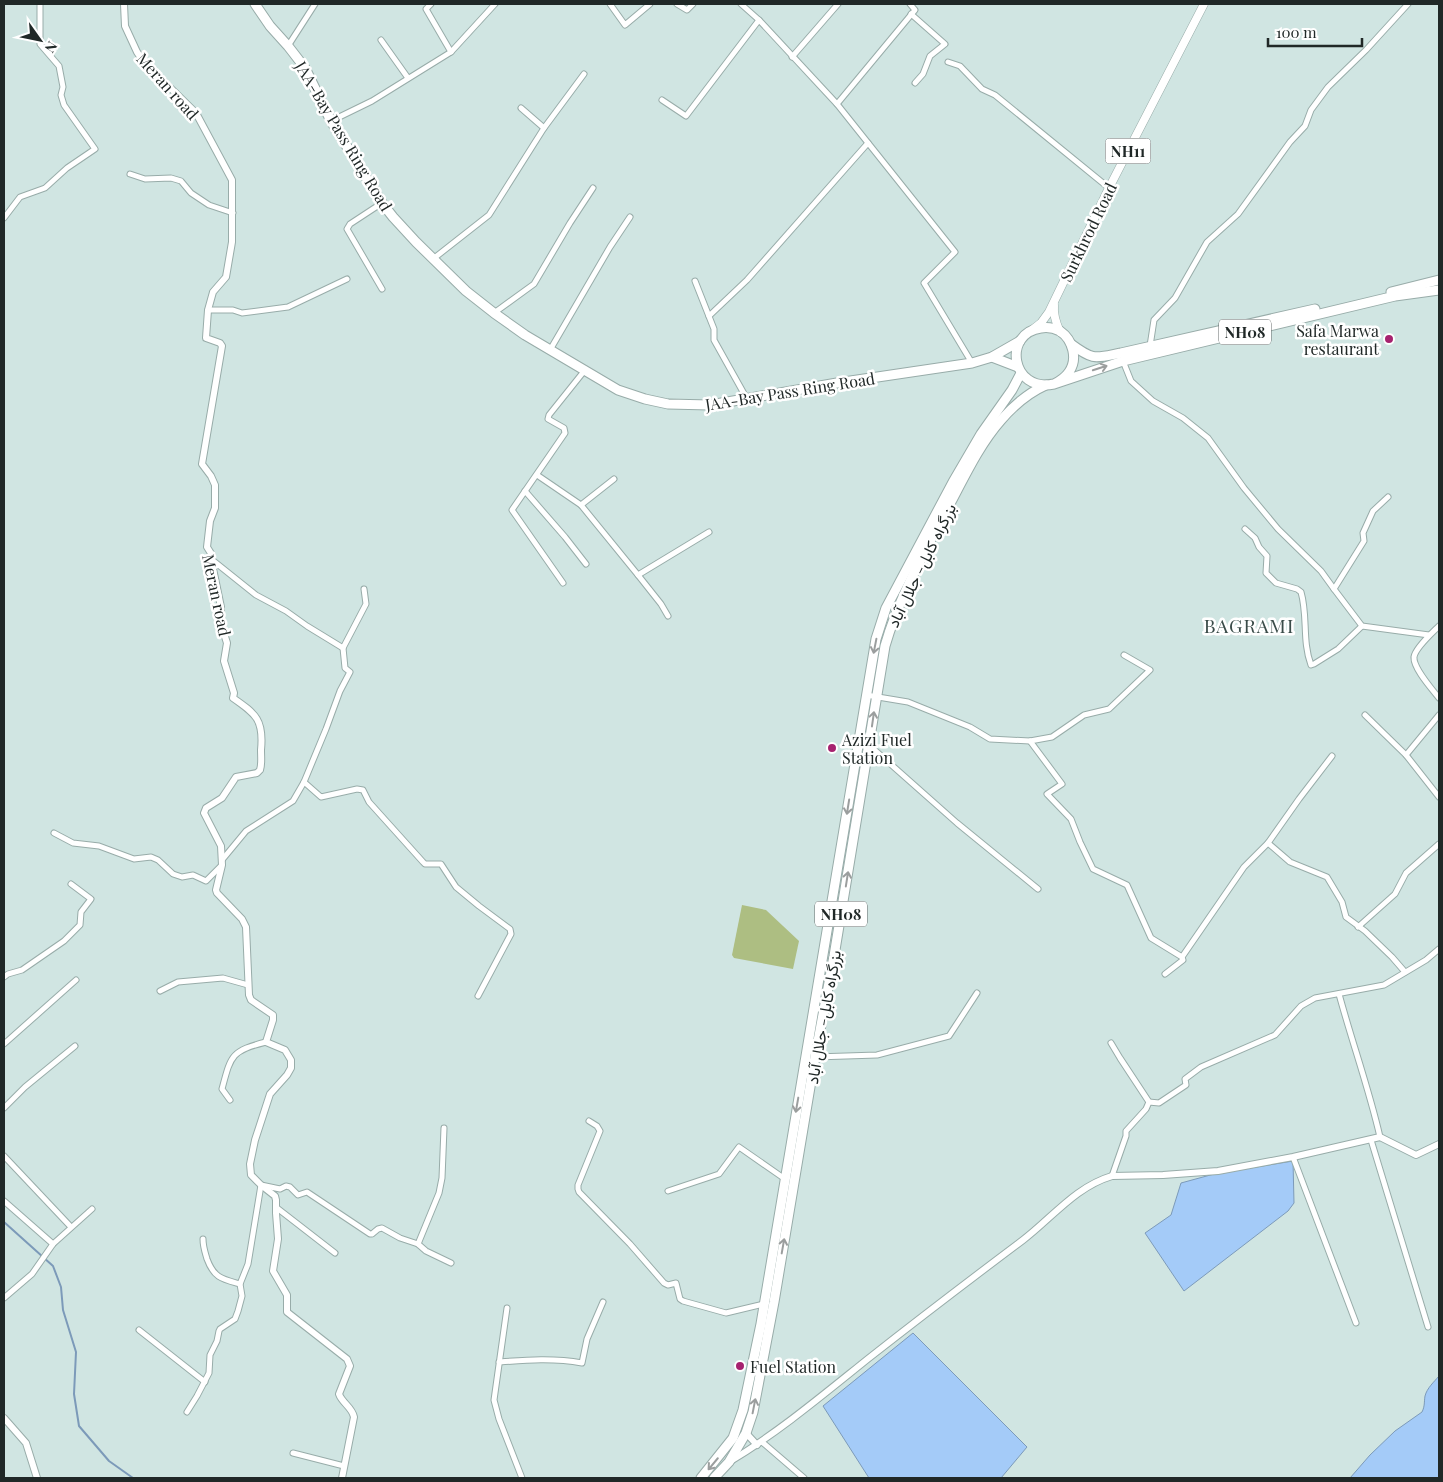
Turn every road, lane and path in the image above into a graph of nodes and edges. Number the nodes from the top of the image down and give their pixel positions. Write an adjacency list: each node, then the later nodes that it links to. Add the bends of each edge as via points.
1 (40, 4): 38 (street, via 40,44 59,66 64,106 95,149 45,188 20,196)
2 (124, 4): 36 (street, Meran road, via 125,26 137,52 196,113 229,172)
3 (255, 4): 19 (highway, JAA-Bay Pass Ring Road)
4 (315, 4): 19 (street)
5 (431, 4): 20 (street, via 426,9)
6 (495, 4): 20 (street)
7 (610, 4): 8 (street, via 625,25)
8 (650, 4)
9 (677, 4): 10 (street, via 686,10)
10 (693, 4)
11 (741, 4): 17 (street)
12 (838, 4): 21 (street)
13 (910, 4): 16 (street, via 916,9)
14 (1204, 4): 34 (main road, Surkhrod Road / NH11)
15 (1408, 4): 53 (street, via 1328,87 1305,126 1238,214 1208,242 1175,298 1154,320)
16 (911, 14): 25 (street, via 945,44 930,56); 27 (street)
17 (759, 20): 21 (street); 26 (street, via 686,116)
18 (381, 40): 24 (street)
19 (288, 46): 29 (highway, JAA-Bay Pass Ring Road, via 304,68)
20 (451, 52): 24 (street)
21 (792, 57): 27 (street)
22 (948, 62): 34 (street, via 960,66 982,89)
23 (584, 74): 30 (street)
24 (408, 78): 29 (street, via 372,101)
25 (915, 83)
26 (662, 100)
27 (837, 104): 31 (street)
28 (520, 108): 30 (street)
29 (331, 121): 35 (highway, JAA-Bay Pass Ring Road)
30 (544, 128): 39 (street, via 489,215)
31 (868, 143): 48 (street, via 747,280); 57 (street, via 956,252 924,283)
32 (130, 174): 36 (street, via 145,179 181,181 191,193 209,205)
33 (593, 188): 47 (street, via 534,284)
34 (1109, 188): 45 (main road, Surkhrod Road / NH11)
35 (382, 203): 39 (highway, JAA-Bay Pass Ring Road); 43 (street, via 350,224 348,229)
36 (233, 213): 46 (street, Meran road, via 228,271 213,292)
37 (630, 217): 54 (street)
38 (4, 218)
39 (433, 259): 47 (highway, JAA-Bay Pass Ring Road)
40 (347, 279): 46 (street, via 288,307 242,313)
41 (1439, 280): 53 (highway, NH08)
42 (695, 281): 48 (street)
43 (382, 289)
44 (1439, 290): 56 (highway, بزرگراه کابل- جلال آباد / NH08, via 1395,296)
45 (1055, 300): 49 (main road, Surkhrod Road / NH11, via 1041,323); 50 (main road, Surkhrod Road / NH11, via 1053,311)
46 (208, 310): 70 (street, Meran road, via 206,338 222,346 202,464 214,485 208,546)
47 (494, 313): 54 (highway, JAA-Bay Pass Ring Road)
48 (709, 316): 61 (street, via 714,340)
49 (1030, 331): 50 (highway, via 1045,327); 51 (highway)
50 (1060, 332): 52 (highway, NH08)
51 (1020, 341): 55 (highway, JAA-Bay Pass Ring Road); 59 (highway, بزرگراه کابل- جلال آباد / NH08, via 1016,350)
52 (1071, 344): 53 (highway, NH08, via 1094,358); 60 (highway, بزرگراه کابل- جلال آباد / NH08, via 1074,354 1069,372)
53 (1150, 347)
54 (550, 350): 58 (highway, JAA-Bay Pass Ring Road)
55 (992, 357): 57 (highway, JAA-Bay Pass Ring Road); 59 (highway)
56 (1124, 361): 60 (highway, بزرگراه کابل- جلال آباد / NH08, one-way to 56); 75 (street, via 1131,381 1153,401 1183,418 1208,438 1278,529 1321,571)
57 (972, 363): 61 (highway, JAA-Bay Pass Ring Road)
58 (585, 370): 61 (highway, JAA-Bay Pass Ring Road, via 618,390 668,404 710,405); 62 (street, via 548,415 550,421 565,431)
59 (1019, 370): 60 (highway, via 1030,382); 64 (highway, بزرگراه کابل- جلال آباد / NH08, via 1012,390 981,434)
60 (1050, 385): 64 (highway, بزرگراه کابل- جلال آباد / NH08, via 1024,398 1001,420)
61 (747, 399)
62 (536, 475): 65 (street); 67 (street)
63 (614, 479): 67 (street)
64 (956, 484): 82 (highway, بزرگراه کابل- جلال آباد / NH08, via 899,605)
65 (525, 491): 71 (street); 73 (street, via 512,512)
66 (1388, 497): 75 (street, via 1373,511 1363,533 1364,542)
67 (581, 505): 72 (street)
68 (1245, 529): 77 (street, via 1267,556 1266,573 1276,582 1301,592 1311,665 1338,649)
69 (709, 532): 72 (street)
70 (211, 559): 80 (street, via 256,595); 95 (street, Meran road, via 221,607 221,624 228,643 224,661 233,698 251,711 263,735 260,770 236,777 222,798 204,810 221,846)
71 (586, 564)
72 (638, 574): 76 (street)
73 (563, 583)
74 (364, 589): 80 (street, via 366,604)
75 (1334, 589): 77 (street)
76 (668, 616)
77 (1362, 626): 79 (street)
78 (1439, 626): 79 (street)
79 (1429, 636): 83 (street, via 1414,659 1420,673)
80 (344, 648): 90 (street, via 346,668 350,672)
81 (1124, 654): 86 (street, via 1150,670 1109,709 1084,715 1052,737)
82 (871, 696): 86 (street, via 908,702 970,727 990,739); 87 (highway, بزرگراه کابل- جلال آباد / NH08, one-way to 82); 100 (highway, بزرگراه کابل- جلال آباد / NH08, one-way to 100)
83 (1439, 698)
84 (1365, 715): 89 (street)
85 (1439, 715): 89 (street)
86 (1030, 740): 102 (street, via 1062,784 1048,794 1071,819 1093,869 1127,885 1151,938)
87 (869, 745): 97 (street); 101 (highway, بزرگراه کابل- جلال آباد / NH08, one-way to 87)
88 (1332, 756): 93 (street)
89 (1406, 756): 91 (street)
90 (304, 782): 95 (street, via 293,801 246,831); 111 (street, via 321,797 363,790 369,802 425,864 441,864 456,887 510,929 511,934)
91 (1439, 797)
92 (54, 833): 95 (street, via 73,843 99,846 134,860 151,857 173,874 193,875 204,881)
93 (1268, 844): 98 (street, via 1290,862 1327,877 1342,902 1346,918); 102 (street, via 1244,867)
94 (1439, 844): 98 (street, via 1406,873 1396,894)
95 (222, 863): 107 (street, Meran road, via 216,890 246,927)
96 (72, 884): 105 (street, via 91,899 81,912 80,925 64,941 22,970)
97 (1038, 889)
98 (1358, 927): 103 (street)
99 (1439, 949): 103 (street)
100 (824, 954): 101 (highway); 116 (highway, بزرگراه کابل- جلال آباد / NH08)
101 (834, 956): 117 (highway, بزرگراه کابل- جلال آباد / NH08)
102 (1182, 957): 104 (street, via 1183,960)
103 (1405, 972): 110 (street, via 1384,985)
104 (1165, 974)
105 (4, 977)
106 (76, 980): 114 (street)
107 (248, 984): 108 (street, via 223,978 178,982); 112 (street, Meran road, via 251,1000 273,1015)
108 (160, 991)
109 (978, 993): 117 (street, via 949,1036 876,1055)
110 (1339, 994): 119 (street, via 1315,998 1301,1006 1275,1035 1201,1067 1185,1078 1186,1085 1159,1103); 123 (street)
111 (478, 996)
112 (266, 1042): 118 (street, via 246,1048 233,1057 222,1089); 132 (street, via 288,1052 291,1068 270,1094 255,1140 250,1168)
113 (1111, 1043): 119 (street)
114 (4, 1044)
115 (75, 1046): 120 (street)
116 (807, 1047): 117 (highway); 127 (highway, بزرگراه کابل- جلال آباد / NH08, one-way to 127)
117 (816, 1052): 128 (highway, بزرگراه کابل- جلال آباد / NH08)
118 (230, 1100)
119 (1149, 1102): 130 (street, via 1126,1130)
120 (4, 1108)
121 (589, 1121): 146 (street, via 600,1130 578,1185 579,1192 664,1283 676,1283 680,1300 726,1313)
122 (444, 1128): 140 (street, via 439,1193)
123 (1380, 1138): 124 (street); 125 (street, via 1416,1155)
124 (1371, 1140): 129 (street); 149 (street)
125 (1439, 1144)
126 (4, 1156): 137 (street)
127 (789, 1156): 128 (highway); 131 (highway, بزرگراه کابل- جلال آباد / NH08)
128 (799, 1156): 151 (highway, بزرگراه کابل- جلال آباد / NH08, one-way to 128, via 774,1302)
129 (1293, 1157): 130 (street, via 1201,1173); 148 (street)
130 (1112, 1176): 157 (street, via 1078,1193 1026,1238)
131 (785, 1179): 133 (street, via 740,1147 719,1174); 146 (highway, بزرگراه کابل- جلال آباد / NH08)
132 (261, 1185): 135 (street, via 275,1196); 140 (street, via 280,1189 290,1187 298,1195 307,1192 370,1234 382,1228); 143 (street, via 248,1264)
133 (668, 1191)
134 (4, 1201): 139 (street)
135 (277, 1208): 141 (street); 160 (street, via 278,1239 272,1271 287,1295 287,1312 349,1362 339,1394 354,1417)
136 (92, 1209): 137 (street)
137 (71, 1227): 139 (street)
138 (203, 1240): 143 (street, via 211,1270)
139 (52, 1244): 144 (street, via 32,1274)
140 (418, 1244): 142 (street, via 426,1252)
141 (335, 1253)
142 (451, 1263)
143 (240, 1284): 153 (street, via 242,1296 238,1311 234,1319 219,1331 210,1355 210,1373)
144 (4, 1298)
145 (603, 1302): 152 (street, via 587,1339 582,1363 564,1360)
146 (764, 1304): 151 (highway, بزرگراه کابل- جلال آباد / NH08)
147 (507, 1308): 152 (street)
148 (1356, 1323)
149 (1428, 1327)
150 (139, 1330): 153 (street)
151 (758, 1361): 156 (highway, بزرگراه کابل- جلال آباد / NH08, one-way to 151, via 753,1412); 164 (highway, بزرگراه کابل- جلال آباد / NH08, one-way to 164, via 734,1438)
152 (499, 1362): 163 (street, via 494,1400)
153 (206, 1382): 154 (street)
154 (187, 1412)
155 (4, 1418): 161 (street, via 26,1443)
156 (746, 1433): 157 (street); 159 (highway, بزرگراه کابل- جلال آباد / NH08)
157 (760, 1444): 159 (street); 166 (street)
158 (293, 1453): 160 (street)
159 (729, 1462): 165 (highway, بزرگراه کابل- جلال آباد / NH08)
160 (344, 1466): 162 (street)
161 (37, 1478)
162 (342, 1478)
163 (522, 1478)
164 (701, 1478)
165 (714, 1478)
166 (804, 1478)

